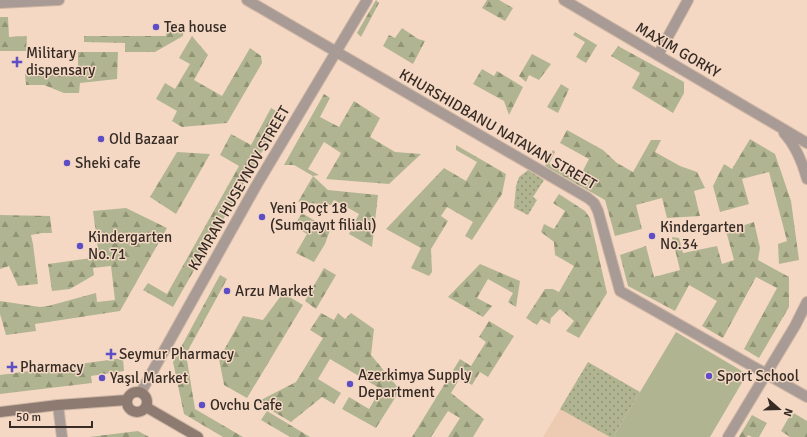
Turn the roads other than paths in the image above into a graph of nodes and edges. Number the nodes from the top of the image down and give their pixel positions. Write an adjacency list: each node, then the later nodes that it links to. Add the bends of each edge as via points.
1 (59, 0): 6 (street)
2 (247, 0): 7 (street, KHURSHIDBANU NATAVAN STREET)
3 (366, 0): 7 (street, KAMRAN HUSEYNOV STREET)
4 (564, 0): 8 (street, MAXIM GORKY)
5 (688, 0): 8 (street)
6 (0, 3)
7 (336, 52): 15 (street, KHURSHIDBANU NATAVAN STREET, via 588,198 598,211 620,291); 16 (street, KAMRAN HUSEYNOV STREET, via 256,186)
8 (658, 55): 9 (street, MAXIM GORKY)
9 (777, 125): 10 (street, MAXIM GORKY); 11 (street, via 795,147)
10 (807, 143)
11 (807, 179)
12 (807, 302): 14 (street)
13 (807, 313): 14 (street)
14 (795, 326): 15 (street)
15 (766, 373): 17 (street, KHURSHIDBANU NATAVAN STREET); 24 (street)
16 (141, 392): 18 (main road, via 131,393); 20 (main road, via 147,399)
17 (807, 397)
18 (127, 400): 19 (main road); 20 (main road, via 128,406 134,411 140,412)
19 (58, 405): 21 (main road); 22 (street)
20 (146, 407): 23 (main road)
21 (0, 412)
22 (62, 437)
23 (198, 437)
24 (728, 437)

